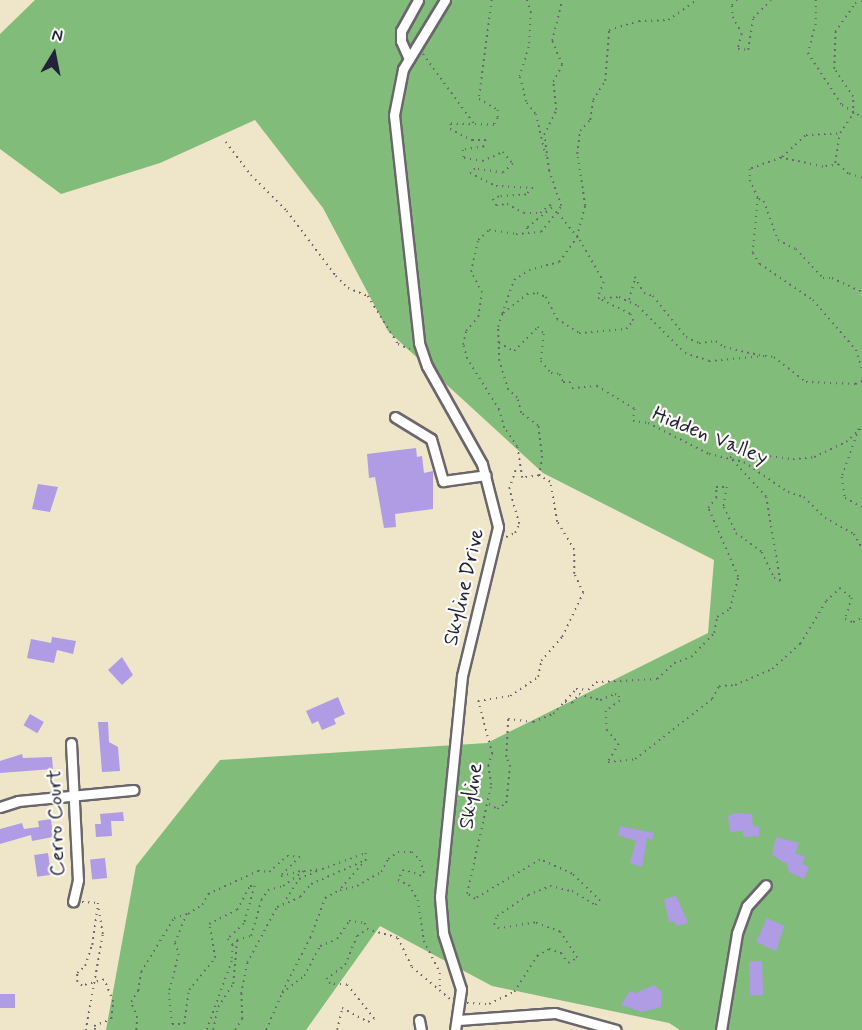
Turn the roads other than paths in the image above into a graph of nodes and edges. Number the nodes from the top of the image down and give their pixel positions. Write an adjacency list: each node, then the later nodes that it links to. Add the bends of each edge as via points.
1 (418, 0): 3 (street, via 401,31)
2 (445, 0): 3 (street, Skyline Drive)
3 (409, 59): 5 (street, Skyline Drive, via 403,69 394,114 413,315 422,355)
4 (395, 417): 5 (street, via 431,439 443,481)
5 (486, 475): 12 (street, Skyline Drive, via 497,537 462,676 441,897 441,922 459,977 461,1003)
6 (72, 743): 8 (street, Cerro Court)
7 (133, 790): 8 (street)
8 (74, 795): 9 (street, via 18,801); 11 (street, Cerro Court, via 78,880)
9 (0, 807)
10 (766, 885): 14 (street, via 747,906 737,933)
11 (73, 901)
12 (457, 1025): 13 (street, via 555,1013)
13 (616, 1030)
14 (721, 1030)

